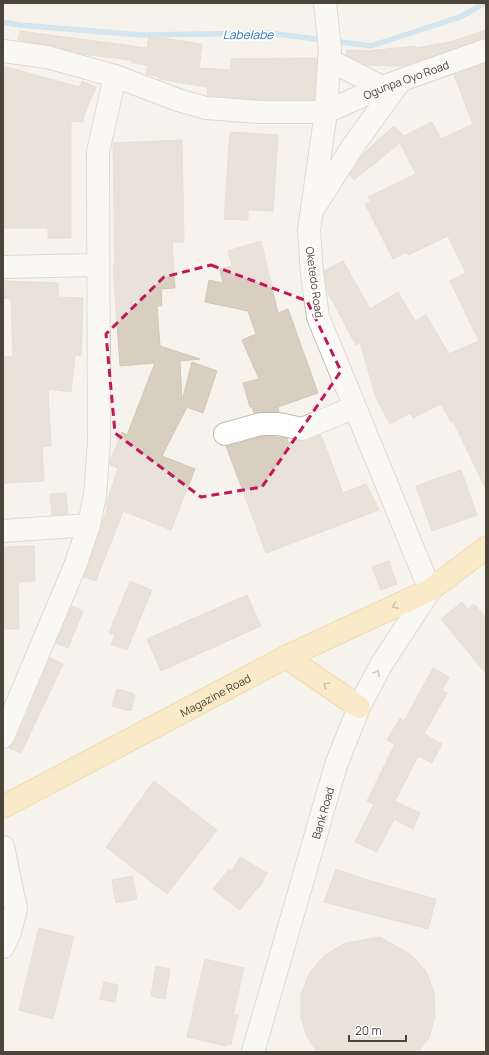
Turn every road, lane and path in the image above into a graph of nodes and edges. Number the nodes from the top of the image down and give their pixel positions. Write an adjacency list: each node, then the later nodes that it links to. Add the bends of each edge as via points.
1 (325, 4): 4 (street, Oketedo Road)
2 (3, 50): 5 (street, via 47,57)
3 (486, 50): 6 (street, Ogunpa Oyo Road)
4 (329, 55): 6 (street); 7 (street, Oketedo Road)
5 (115, 76): 7 (street, via 206,108 261,112); 9 (street, via 98,152)
6 (391, 84): 7 (street, Ogunpa Oyo Road); 8 (street)
7 (326, 112): 8 (street, Oketedo Road)
8 (312, 212): 11 (street, Oketedo Road, via 309,230 318,317)
9 (97, 265): 10 (street); 13 (street, via 99,442 95,495)
10 (3, 267)
11 (355, 407): 12 (street, via 302,429 279,424 260,424); 16 (street, Oketedo Road)
12 (225, 434)
13 (89, 525): 14 (street); 19 (street, via 76,566)
14 (3, 531)
15 (486, 548): 16 (main road, Magazine Road)
16 (430, 590): 17 (main road, Magazine Road, one-way to 17); 18 (street, Bank Road, one-way to 16, via 381,665)
17 (286, 657): 18 (main road, one-way to 17); 20 (main road, Magazine Road)
18 (359, 707): 23 (street, Bank Road, via 336,764)
19 (3, 738)
20 (3, 807)
21 (3, 847): 22 (street, via 16,909)
22 (3, 947)
23 (254, 1052)

